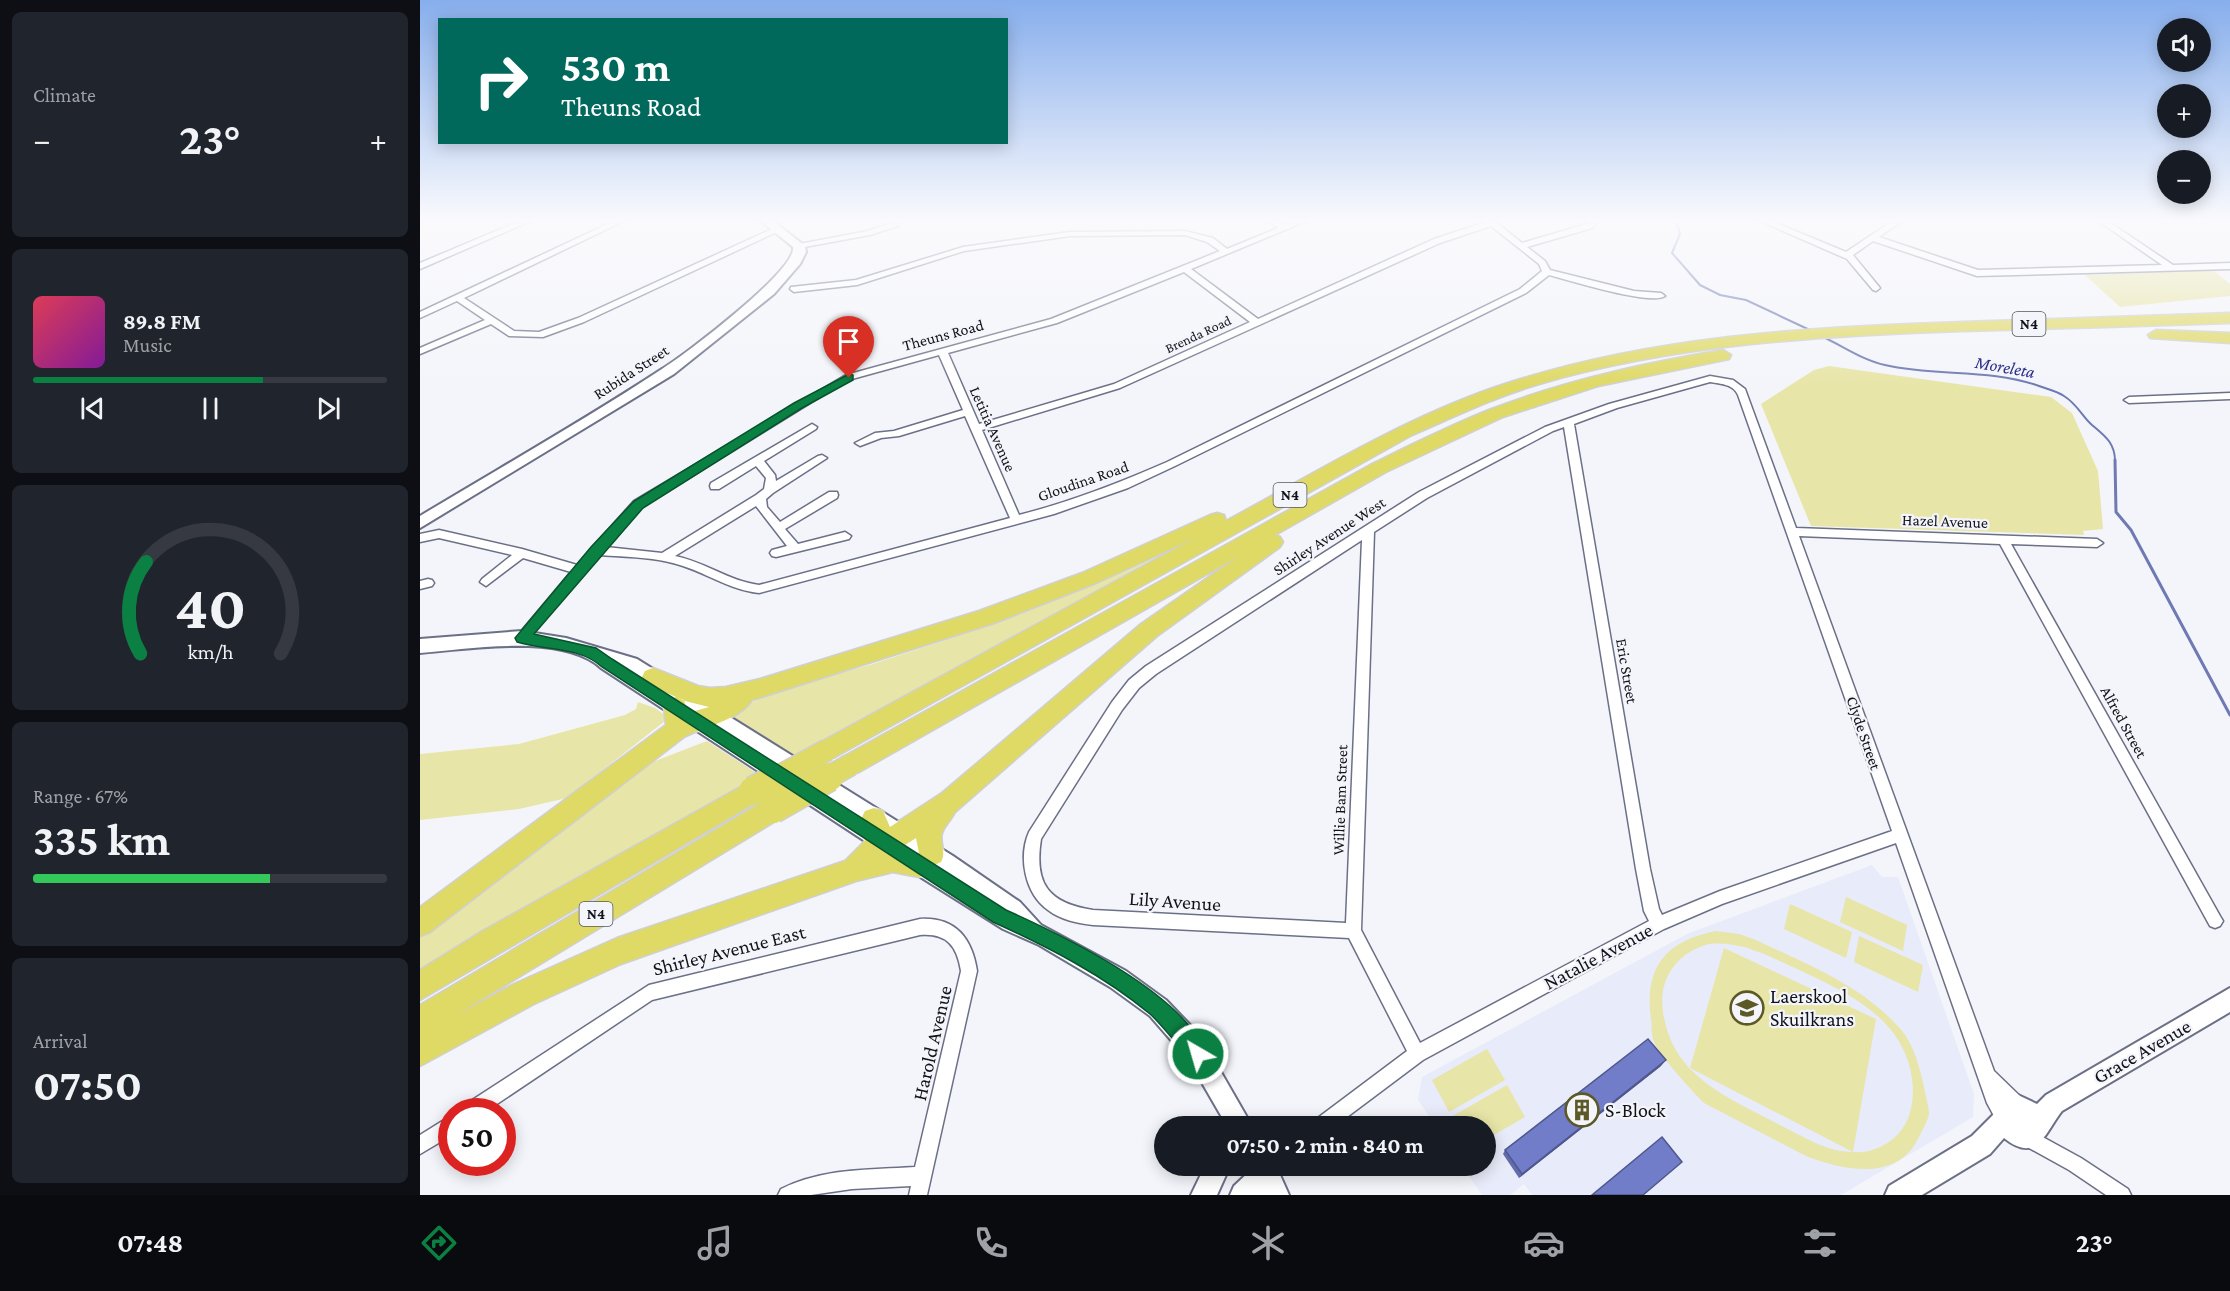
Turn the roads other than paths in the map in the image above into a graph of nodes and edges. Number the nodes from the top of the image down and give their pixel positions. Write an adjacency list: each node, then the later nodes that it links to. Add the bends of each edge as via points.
1 (502, 276): 14 (street)
2 (677, 276): 18 (street, via 560,329 540,334 513,334)
3 (784, 276): 42 (main road, Rubida Street, via 770,291 669,371)
4 (877, 276): 12 (street)
5 (1166, 276): 25 (street, Theuns Road, via 1054,321)
6 (1195, 276): 19 (street)
7 (1359, 276): 19 (street, Brenda Road)
8 (1542, 276): 41 (street, Gloudina Road, via 1523,291 1152,473)
9 (1562, 276): 13 (street, via 1634,294)
10 (1867, 276): 11 (street)
11 (1876, 288)
12 (794, 290)
13 (1661, 296)
14 (457, 297): 16 (street); 18 (street)
15 (2230, 310): 20 (highway)
16 (420, 315)
17 (2230, 318): 20 (highway, N4)
18 (490, 321): 24 (street)
19 (1256, 322): 32 (street, Brenda Road, via 1118,386)
20 (2104, 322): 33 (highway, N4, via 1787,334 1684,347 1572,371 1496,393)
21 (2230, 332): 22 (highway, N4)
22 (2156, 335): 23 (highway); 37 (highway, N4, via 1807,346 1720,356 1612,377 1503,411)
23 (2230, 338)
24 (420, 351)
25 (942, 351): 29 (street, Letitia Avenue); 51 (street, Theuns Road, via 833,385 638,504)
26 (1740, 389): 30 (street, Shirley Avenue West, via 1727,381 1710,379); 45 (street, Clyde Street)
27 (2230, 396): 28 (street)
28 (2129, 400)
29 (969, 411): 32 (street, Letitia Avenue); 34 (street)
30 (1568, 421): 44 (street, Shirley Avenue West, via 1443,484); 71 (street, Eric Street, via 1643,869)
31 (812, 427): 36 (street)
32 (977, 428): 41 (street, Letitia Avenue)
33 (1406, 431): 61 (highway, via 1089,578 986,617); 74 (highway, N4, bridge, via 753,790)
34 (860, 443)
35 (822, 458): 39 (street)
36 (756, 461): 38 (street); 39 (street, via 771,478)
37 (1379, 468): 63 (highway, via 1149,630); 76 (highway, N4, bridge, via 773,808)
38 (715, 486)
39 (764, 494): 43 (street, via 762,508); 54 (street)
40 (834, 495): 43 (street)
41 (1016, 520): 54 (street, Gloudina Road, via 769,588 727,582)
42 (420, 523)
43 (778, 528): 50 (street)
44 (1368, 531): 66 (street, Shirley Avenue West, via 1134,684 1039,827); 73 (street, Willie Bam Street)
45 (1793, 532): 48 (street, Hazel Avenue); 65 (street, Clyde Street)
46 (845, 536): 50 (street)
47 (420, 538): 52 (street, via 439,534)
48 (2003, 539): 49 (street, Hazel Avenue); 69 (street, Alfred Street)
49 (2097, 543)
50 (795, 549): 53 (street)
51 (596, 550): 54 (street, Gloudina Road); 55 (street, Theuns Road)
52 (522, 553): 55 (street); 56 (street)
53 (776, 553)
54 (664, 557)
55 (580, 570): 57 (street, Theuns Road)
56 (486, 582)
57 (522, 638): 58 (main road); 59 (main road)
58 (420, 646)
59 (596, 653): 60 (main road, via 631,664); 62 (main road)
60 (653, 677): 61 (highway, via 708,697); 62 (main road)
61 (760, 688): 62 (highway)
62 (696, 722): 64 (main road); 70 (highway)
63 (951, 801): 64 (highway); 67 (highway, via 931,828)
64 (885, 835): 67 (main road); 68 (highway)
65 (1900, 835): 71 (street, Natalie Avenue, via 1720,898); 84 (street, Clyde Street, via 1988,1077 1989,1092 1994,1101)
66 (1031, 855): 73 (street, Lily Avenue, via 1031,871 1042,894 1062,910 1080,915)
67 (926, 860): 68 (highway, via 892,860); 80 (main road, via 1010,922 1118,979 1158,1008 1188,1040)
68 (853, 870): 77 (highway, via 617,952 524,994)
69 (2215, 921)
70 (420, 923)
71 (1659, 924): 78 (street, Natalie Avenue)
72 (925, 926): 79 (street, Shirley Avenue East, via 649,993); 87 (street, Harold Avenue, via 943,927 954,935 966,954 969,971)
73 (1353, 931): 78 (street, Willie Bam Street)
74 (420, 986)
75 (2230, 999): 84 (main road, Grace Avenue)
76 (420, 1021)
77 (420, 1051)
78 (1417, 1054): 83 (street, Natalie Avenue)
79 (490, 1098)
80 (1225, 1100): 81 (main road); 82 (main road)
81 (1225, 1116)
82 (1234, 1116)
83 (1334, 1116)
84 (2022, 1122): 96 (main road); 97 (street, via 2074,1164)
85 (438, 1134): 86 (street)
86 (420, 1146)
87 (922, 1176): 91 (street, via 821,1182); 92 (street, Harold Avenue)
88 (1213, 1176): 93 (main road)
89 (1261, 1176): 94 (main road)
90 (1270, 1176): 95 (main road)
91 (786, 1195)
92 (918, 1195)
93 (1204, 1195)
94 (1243, 1195)
95 (1276, 1195)
96 (1898, 1195)
97 (2122, 1195)

